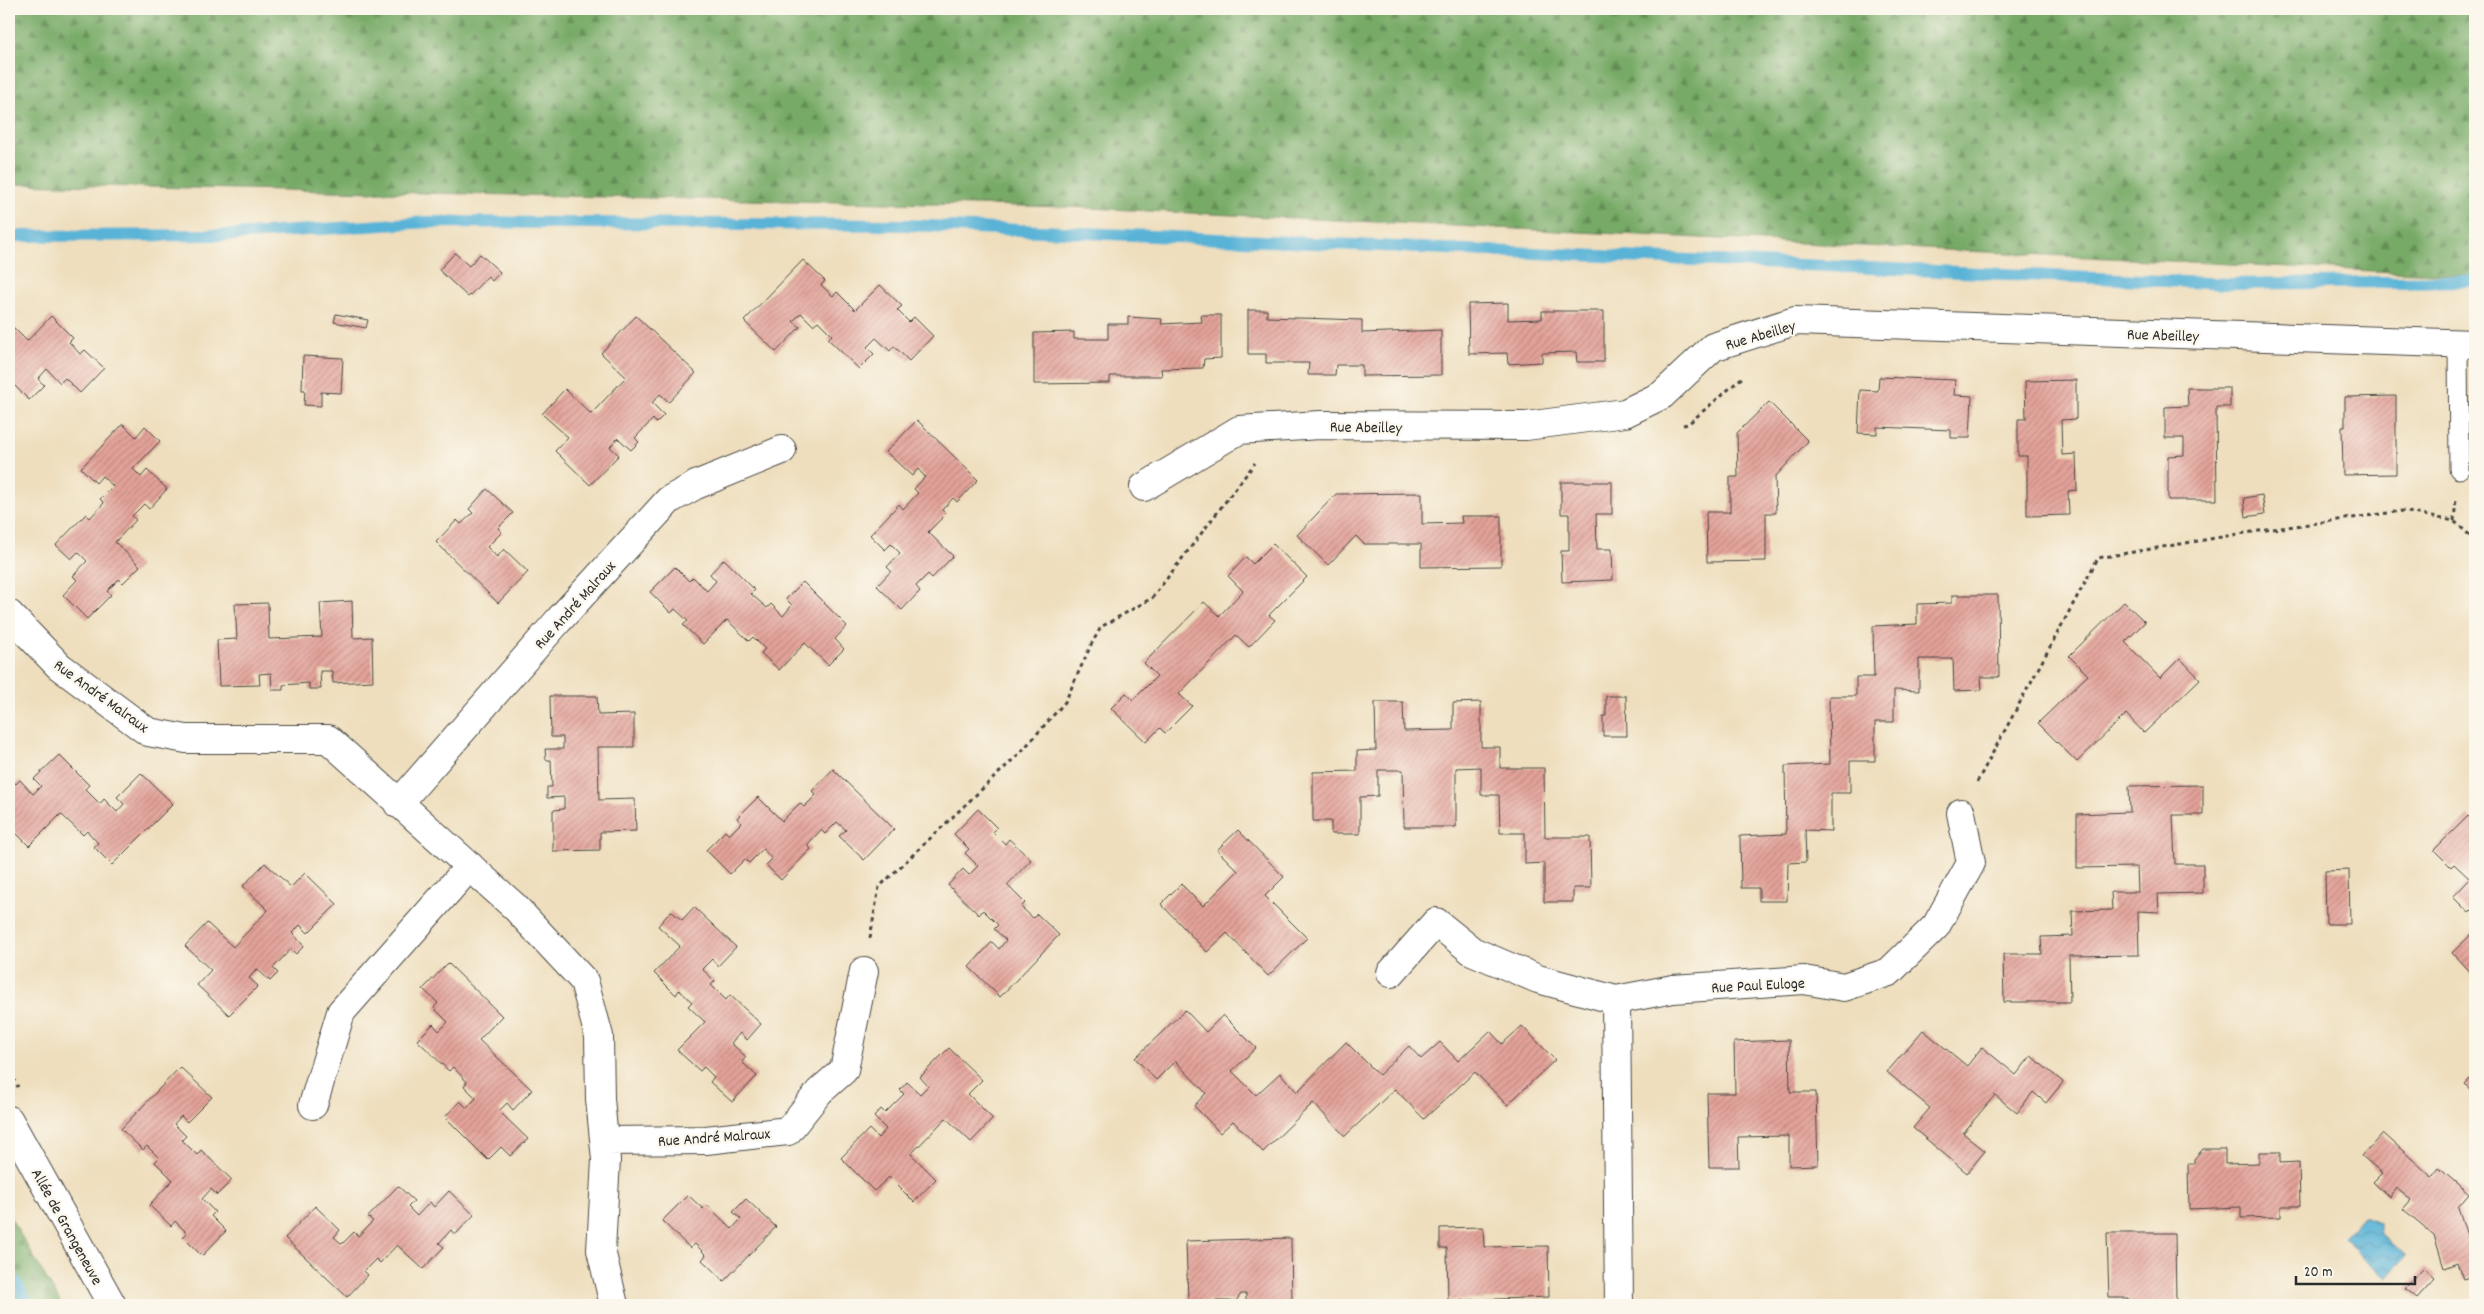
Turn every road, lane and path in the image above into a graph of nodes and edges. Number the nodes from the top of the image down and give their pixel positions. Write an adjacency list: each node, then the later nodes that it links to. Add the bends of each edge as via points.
1 (2467, 344): 6 (lane); 7 (street, Rue Abeilley, via 1795,322 1713,347 1662,395 1625,414 1526,426 1320,425 1239,430)
2 (1751, 371): 3 (path, via 1688,424)
3 (1679, 426)
4 (782, 450): 10 (street, Rue André Malraux, via 669,500)
5 (1260, 457): 13 (path, via 1152,598 1101,627 1065,702 1021,752 879,886)
6 (2459, 469)
7 (1144, 487)
8 (2475, 540): 11 (path, via 2454,521 2402,511 2098,558)
9 (9, 614): 10 (street, Rue André Malraux, via 58,666 148,732 186,739 328,739)
10 (398, 804): 12 (street, Rue André Malraux)
11 (1961, 812): 15 (street, Rue Paul Euloge, via 1971,863 1936,926 1889,972 1844,987 1804,980 1672,989)
12 (470, 866): 16 (street, via 342,1012); 18 (street, Rue André Malraux, via 515,907 584,981 599,1036 600,1100)
13 (864, 971): 18 (street, Rue André Malraux, via 844,1070 819,1092 788,1131 706,1140)
14 (1391, 973): 15 (street, Rue Paul Euloge, via 1436,922 1472,951 1538,979)
15 (1616, 1000): 21 (street)
16 (313, 1104)
17 (9, 1120): 19 (street, Allée de Grangeneuve)
18 (605, 1141): 20 (street, Rue André Malraux, via 601,1250)
19 (112, 1305)
20 (614, 1305)
21 (1619, 1305)

